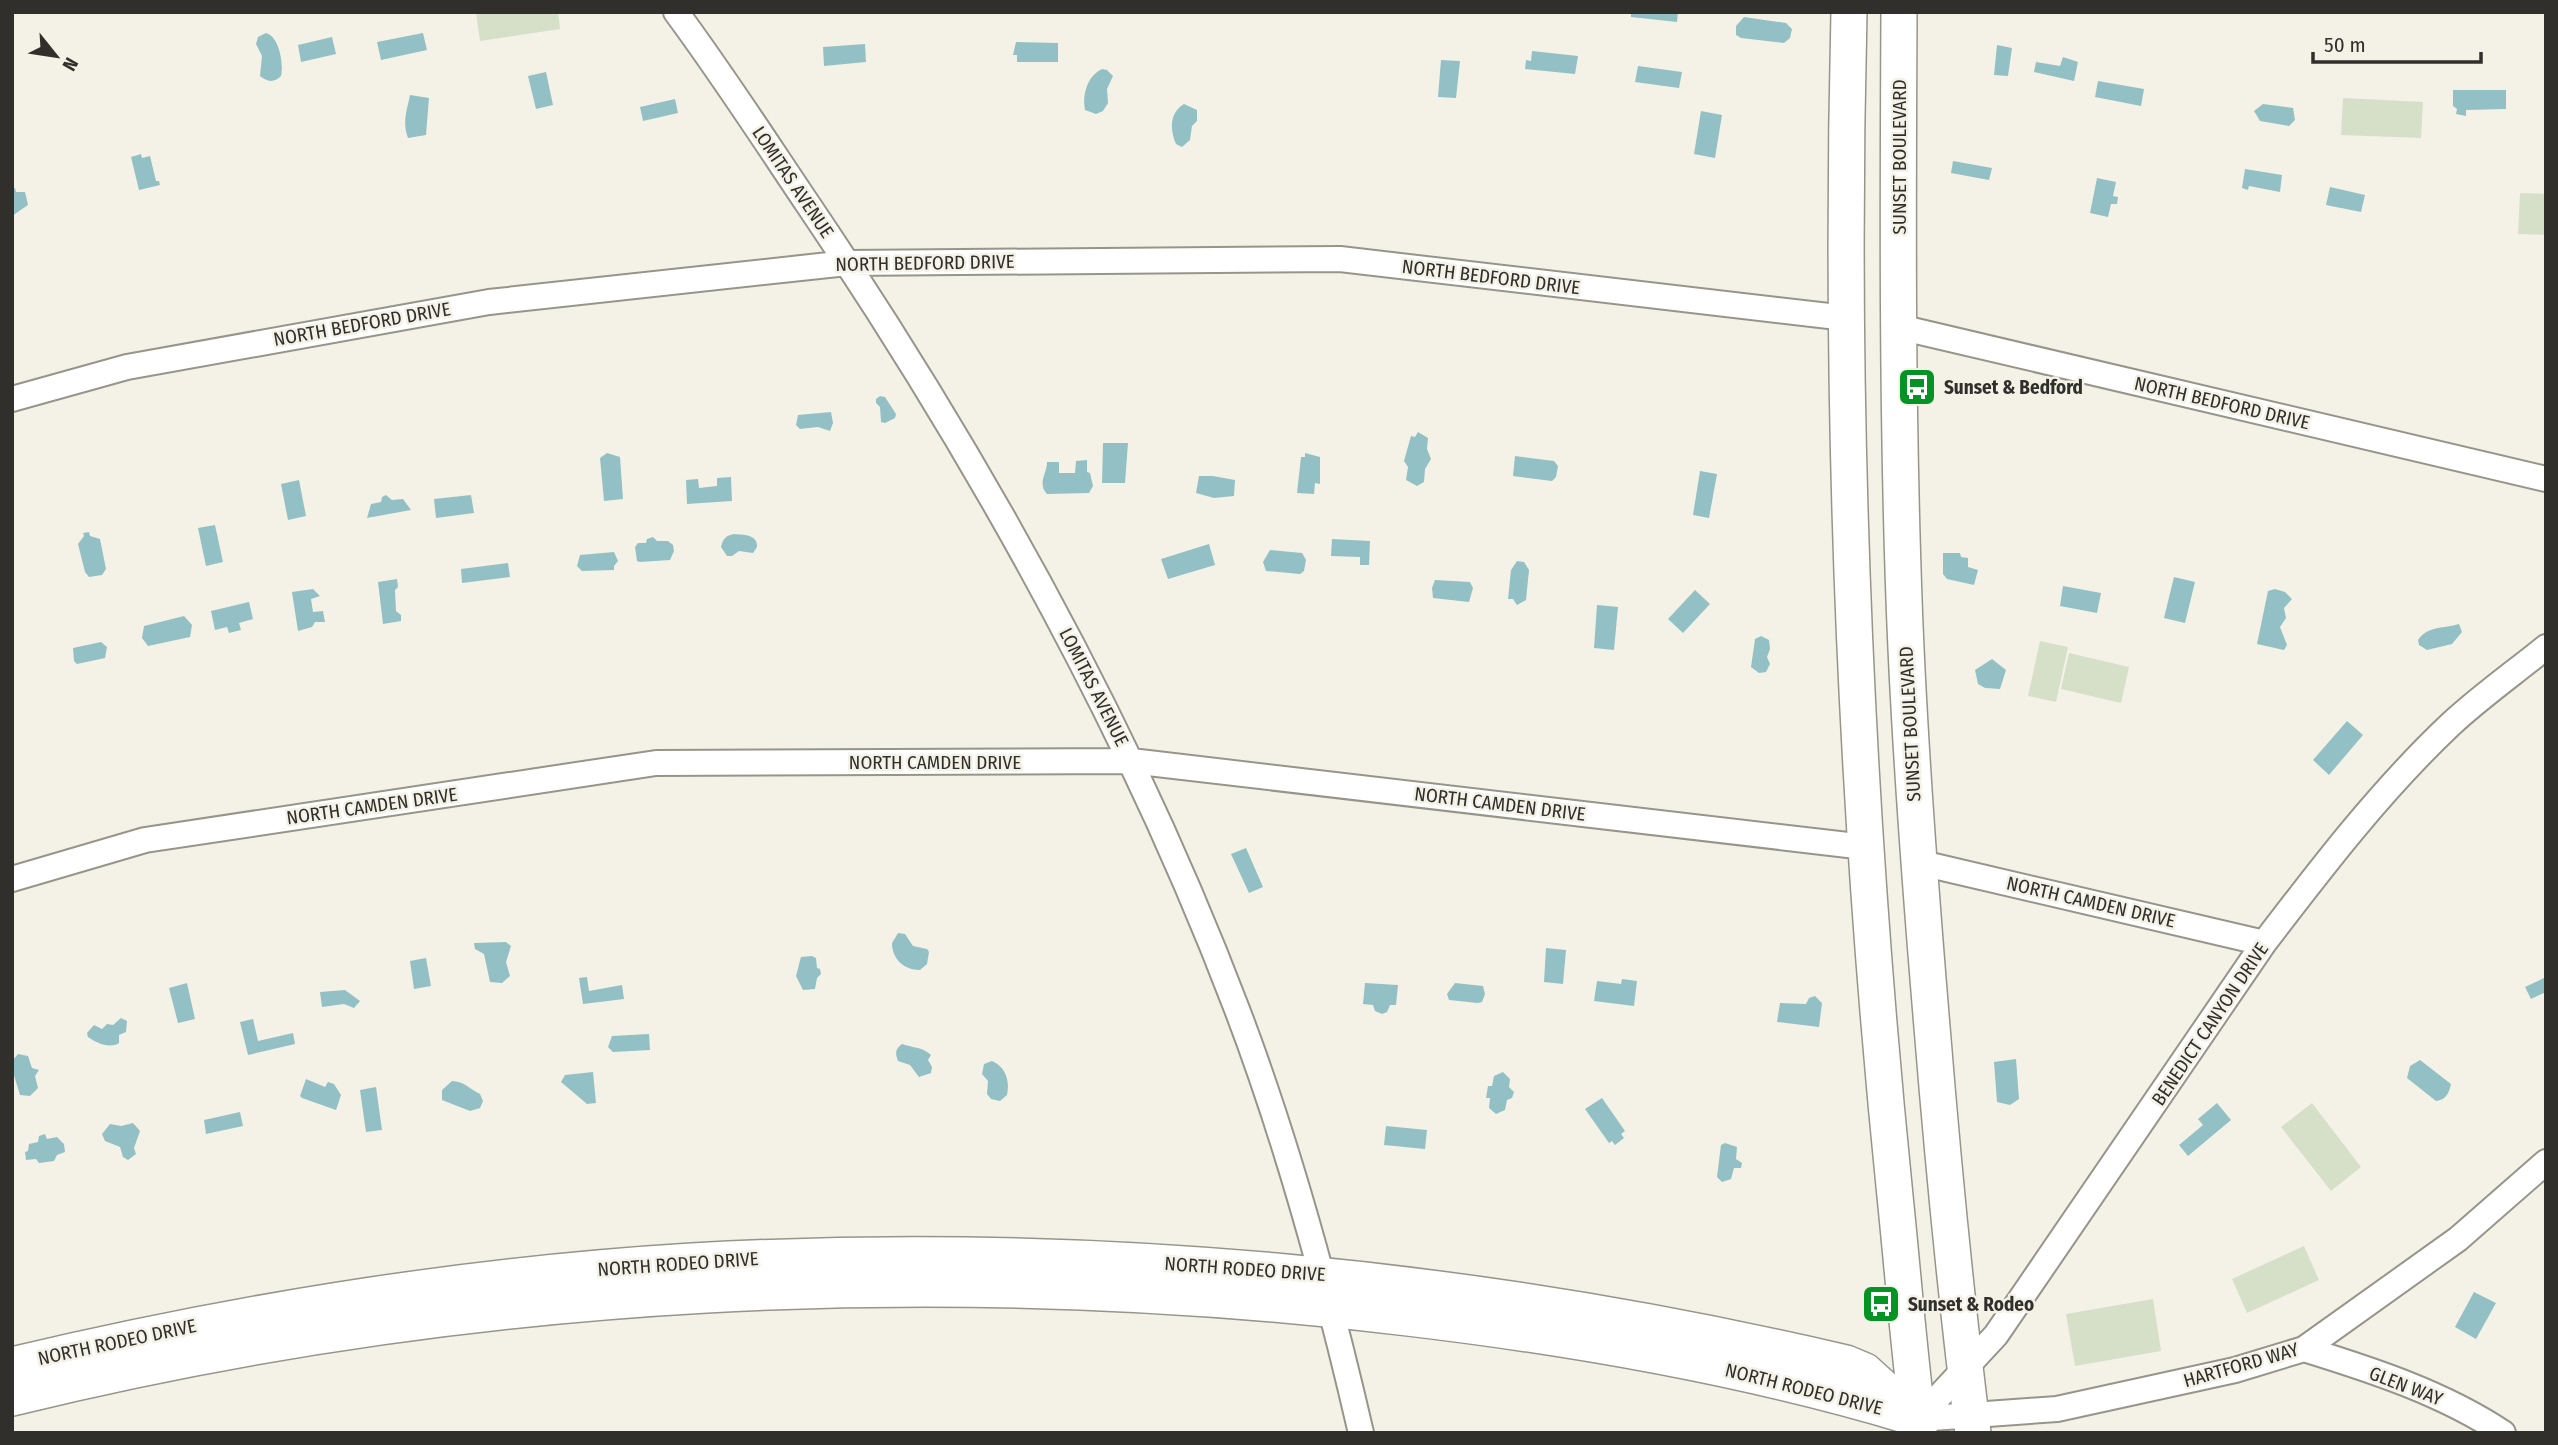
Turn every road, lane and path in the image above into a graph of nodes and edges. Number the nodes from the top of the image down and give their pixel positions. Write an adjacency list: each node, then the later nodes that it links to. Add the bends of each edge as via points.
1 (676, 12): 5 (street, LOMITAS AVENUE)
2 (1849, 12): 4 (street)
3 (1899, 12): 7 (street, SUNSET BOULEVARD)
4 (1847, 170): 6 (street); 7 (street, via 1870,297)
5 (847, 263): 6 (street, NORTH BEDFORD DRIVE, via 1340,259); 8 (street, NORTH BEDFORD DRIVE, via 489,302 127,367); 13 (street, LOMITAS AVENUE, via 998,509)
6 (1846, 318): 10 (street, via 1879,345); 12 (street)
7 (1899, 327): 9 (street, NORTH BEDFORD DRIVE); 10 (street, SUNSET BOULEVARD)
8 (12, 399)
9 (2546, 479)
10 (1902, 494): 15 (street, SUNSET BOULEVARD)
11 (2546, 647): 17 (street, BENEDICT CANYON DRIVE, via 2452,724 2396,781)
12 (1855, 670): 14 (street); 15 (street, via 1888,823)
13 (1132, 761): 14 (street, NORTH CAMDEN DRIVE); 16 (street, NORTH CAMDEN DRIVE, via 656,763 145,839); 20 (street, LOMITAS AVENUE, via 1239,1015)
14 (1865, 847): 18 (street, via 1893,861); 27 (street)
15 (1917, 862): 17 (street, NORTH CAMDEN DRIVE); 18 (street, SUNSET BOULEVARD)
16 (12, 879)
17 (2264, 943): 24 (street, BENEDICT CANYON DRIVE, via 1996,1335)
18 (1932, 1030): 24 (street, SUNSET BOULEVARD)
19 (2546, 1162): 22 (street, HARTFORD WAY, via 2458,1238)
20 (1323, 1274): 21 (street, LOMITAS AVENUE); 23 (street, NORTH RODEO DRIVE, via 1106,1259 692,1262 377,1294 160,1332); 27 (street, NORTH RODEO DRIVE, via 1656,1322 1846,1363 1865,1371)
21 (1332, 1309): 25 (street, NORTH RODEO DRIVE, via 1105,1292 886,1289 693,1294 382,1326 166,1363); 27 (street, NORTH RODEO DRIVE, via 1650,1354 1813,1388); 28 (street, LOMITAS AVENUE)
22 (2304, 1349): 26 (street, HARTFORD WAY, via 2235,1370); 29 (street, GLEN WAY, via 2434,1395)
23 (12, 1364)
24 (1964, 1371): 26 (street, SUNSET BOULEVARD); 27 (street, BENEDICT CANYON DRIVE)
25 (12, 1398)
26 (1972, 1424): 27 (street, HARTFORD WAY)
27 (1917, 1428)
28 (1362, 1433)
29 (2503, 1433)

